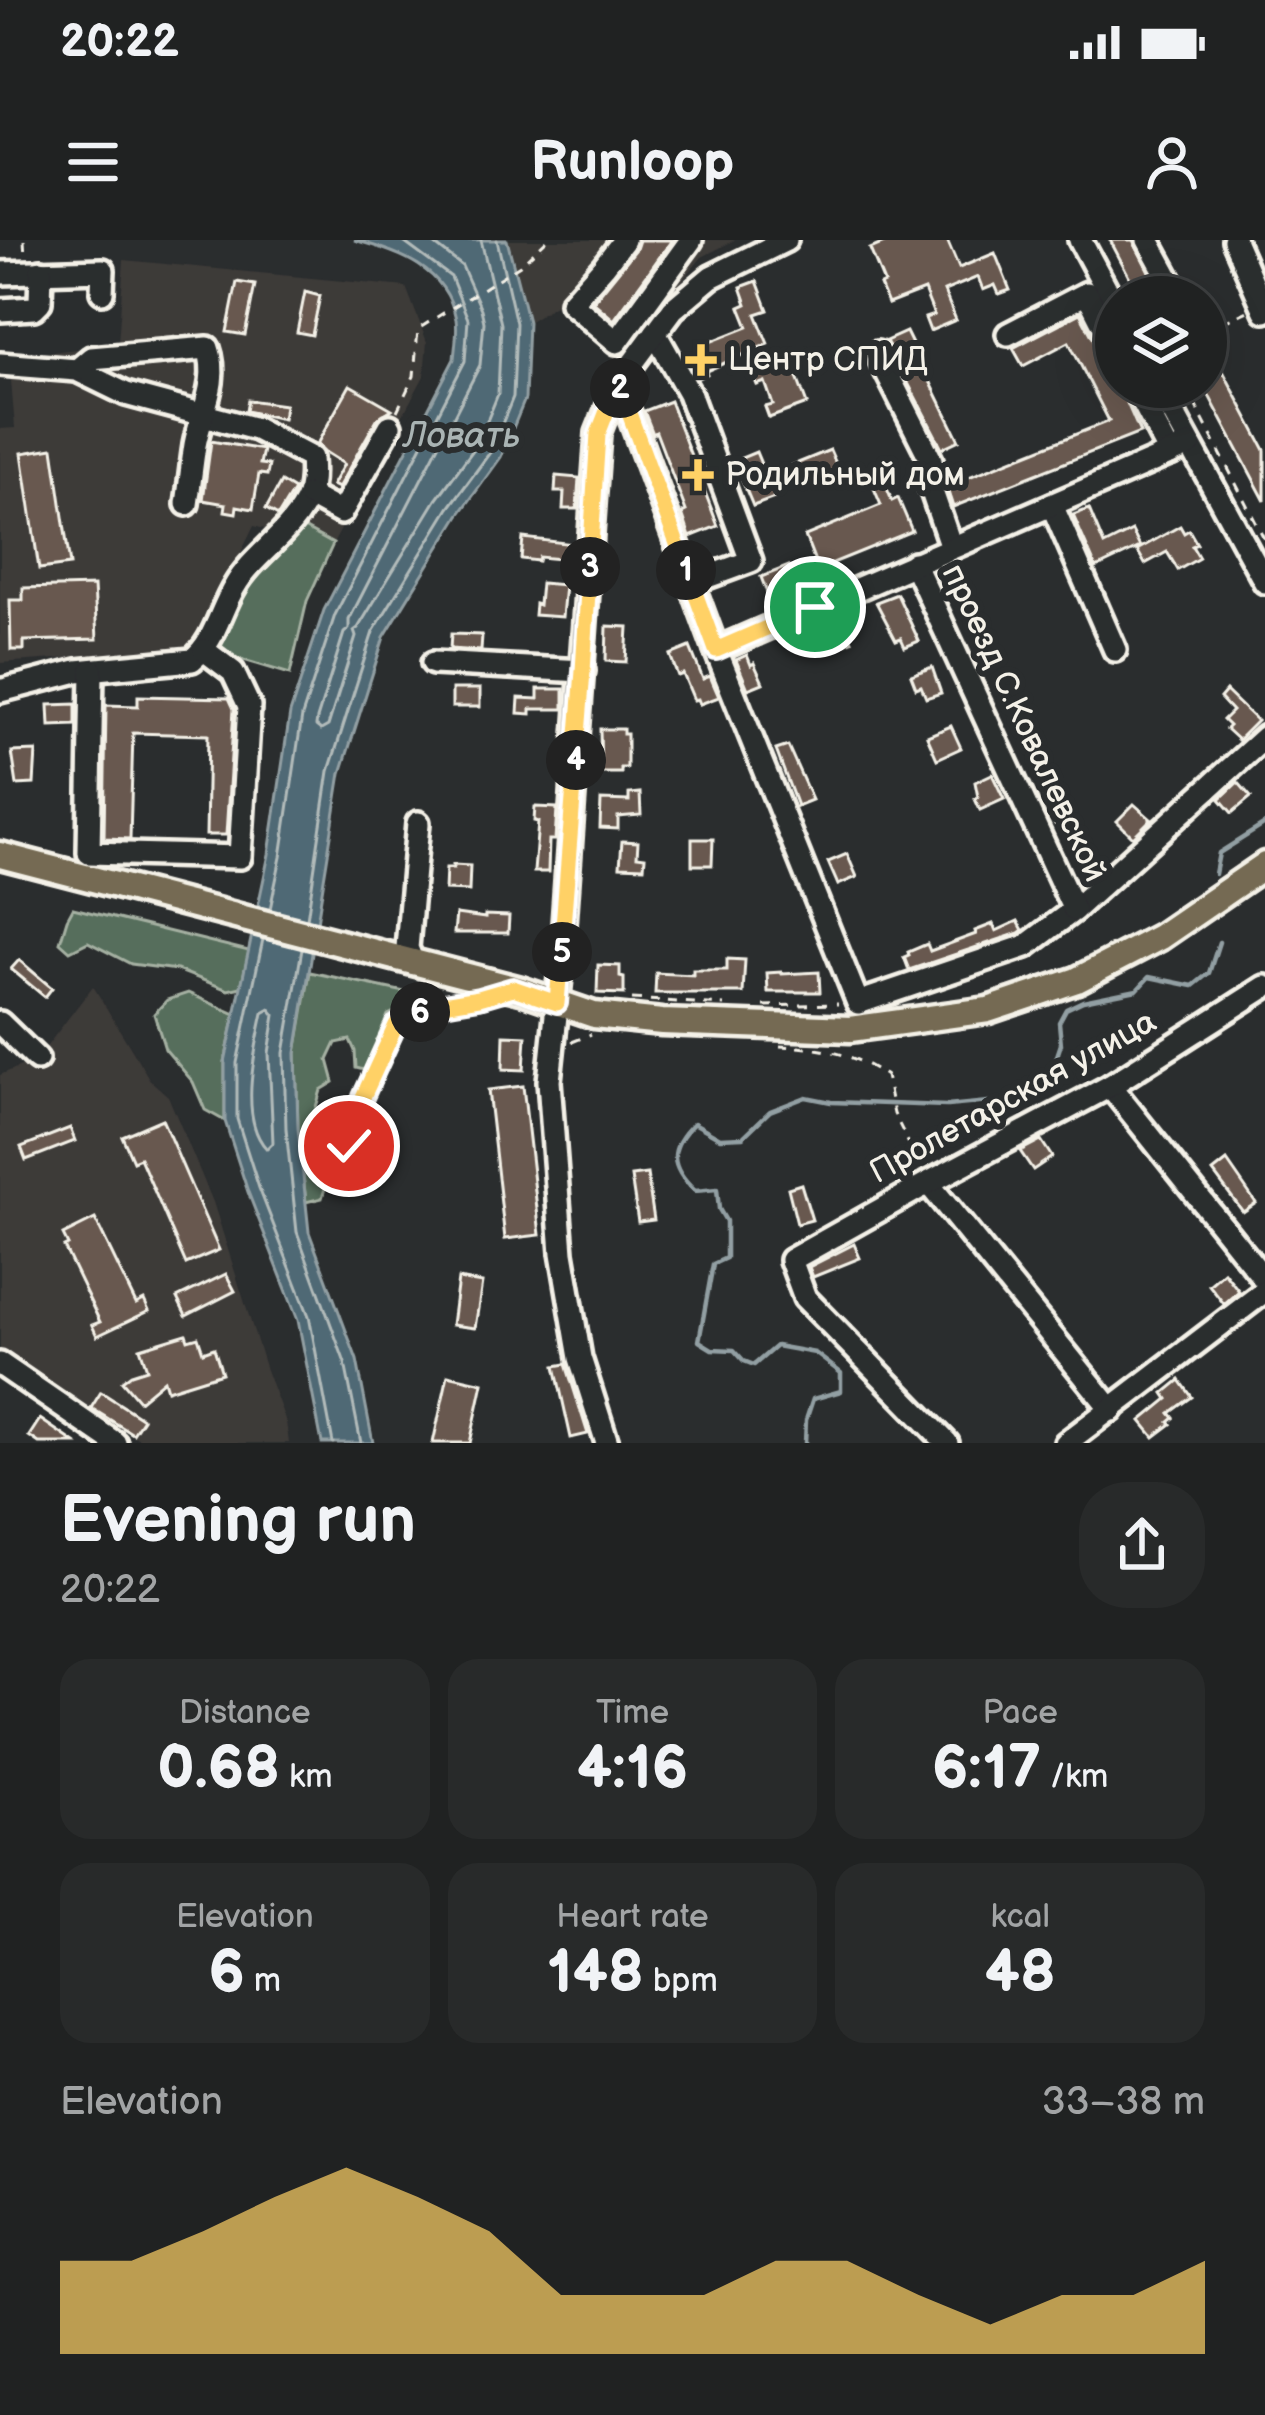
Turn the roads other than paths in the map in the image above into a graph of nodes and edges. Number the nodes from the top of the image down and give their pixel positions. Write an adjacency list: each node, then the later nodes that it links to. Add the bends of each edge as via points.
1 (624, 240): 2 (street, via 571,303 617,342)
2 (692, 240)
3 (786, 240): 7 (street)
4 (1080, 240): 10 (street)
5 (1148, 240): 11 (street)
6 (1234, 240): 13 (street)
7 (759, 245): 16 (street, via 673,309)
8 (41, 271): 9 (street); 12 (street, via 104,270); 15 (street, via 34,308)
9 (0, 273)
10 (1099, 276)
11 (1168, 276)
12 (102, 292)
13 (1264, 308)
14 (1095, 309): 17 (street, via 1087,293)
15 (0, 310)
16 (655, 333): 21 (street); 33 (street, via 688,393 751,561)
17 (1009, 334)
18 (877, 353): 30 (street, via 932,460 928,480)
19 (0, 364): 20 (street)
20 (77, 370): 24 (street); 24 (street, via 92,358 208,347 213,362)
21 (618, 383): 33 (street); 39 (street, via 598,434)
22 (1150, 408): 26 (street)
23 (1166, 408): 26 (street)
24 (202, 415): 27 (street, via 256,429 311,458); 28 (street)
25 (390, 426): 27 (street, via 341,513)
26 (1180, 450): 29 (street); 32 (street)
27 (308, 495): 34 (street, via 236,583)
28 (187, 504)
29 (1052, 505): 30 (street); 36 (street)
30 (951, 547): 31 (street)
31 (914, 563): 35 (street); 45 (street, проезд С.Ковалевской)
32 (1265, 581)
33 (691, 583): 35 (street)
34 (204, 650): 38 (street, via 192,660); 38 (street, via 232,672 249,706 241,857 88,853)
35 (716, 650): 45 (street, via 858,1004 1026,946)
36 (1115, 650)
37 (433, 663): 39 (street)
38 (92, 670): 40 (street)
39 (583, 671): 48 (street)
40 (0, 692)
41 (1265, 737): 45 (street)
42 (418, 823): 46 (street, via 406,948)
43 (0, 855): 46 (main road)
44 (1265, 865): 48 (main road, via 1160,937 1077,980 988,1010 850,1029 662,1022)
45 (1074, 910)
46 (412, 963): 48 (main road)
47 (1265, 987): 51 (street, Пролетарская улица)
48 (557, 1003): 58 (street, via 549,1081 562,1253 580,1358)
49 (0, 1023): 50 (street)
50 (38, 1059)
51 (1110, 1086): 52 (street, Пролетарская улица); 53 (street)
52 (928, 1183): 56 (street); 59 (street, Пролетарская улица, via 791,1260 805,1298)
53 (1265, 1280)
54 (1265, 1291): 56 (street)
55 (0, 1364): 57 (street)
56 (1112, 1410): 60 (street)
57 (115, 1443)
58 (607, 1443)
59 (947, 1443)
60 (1066, 1443)

